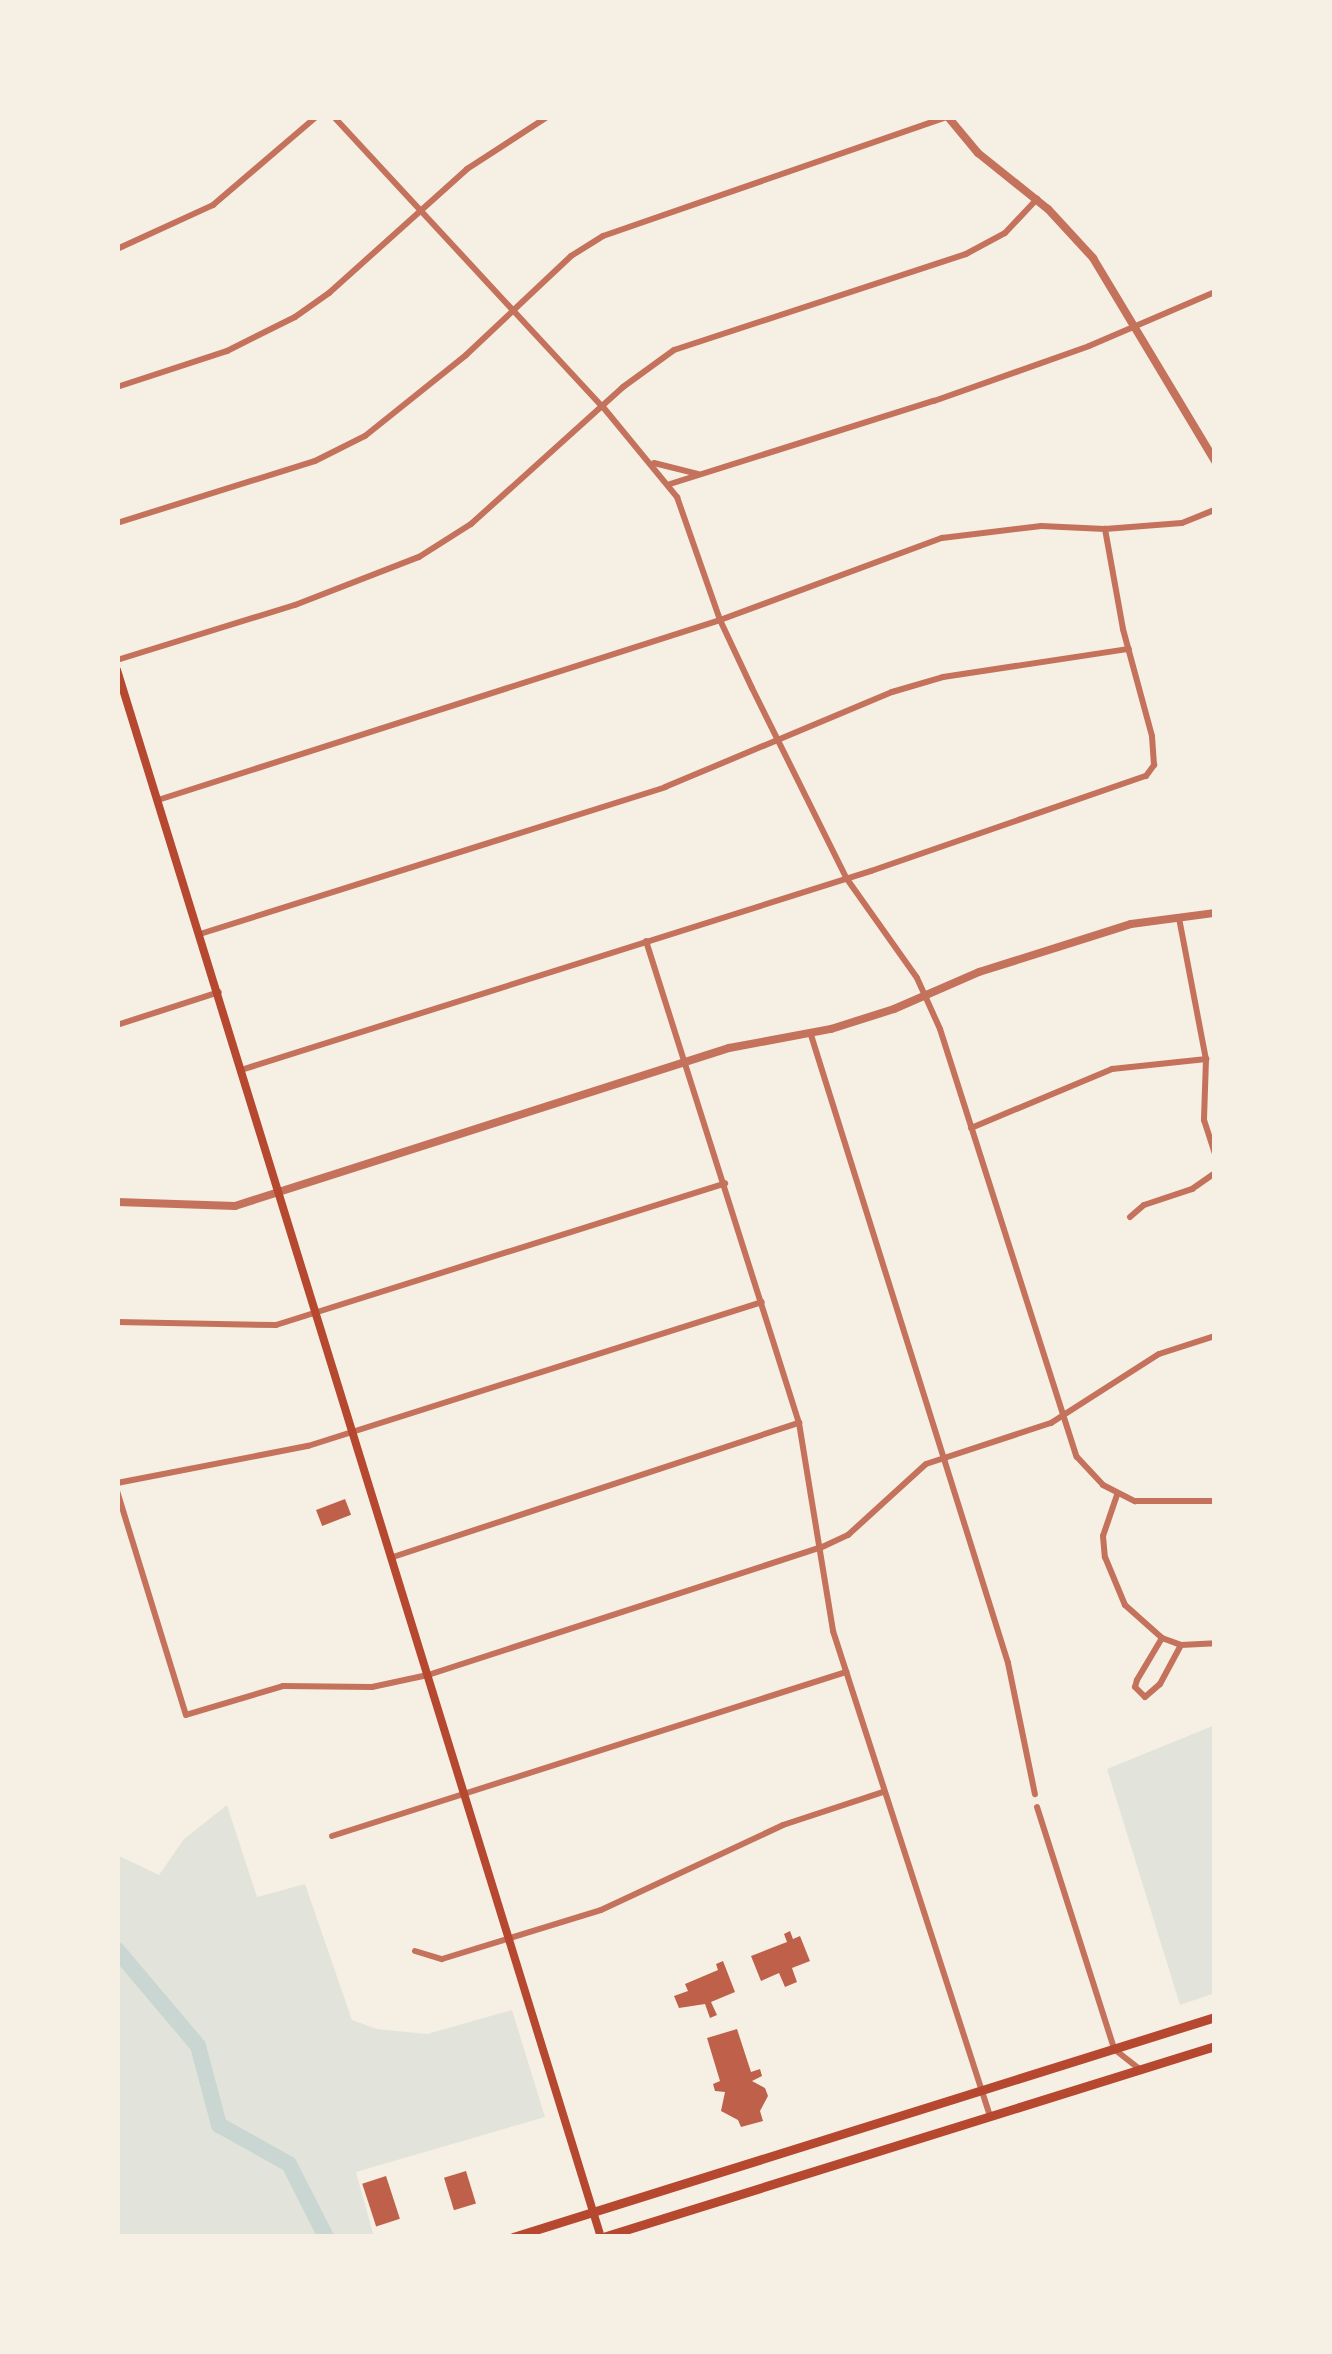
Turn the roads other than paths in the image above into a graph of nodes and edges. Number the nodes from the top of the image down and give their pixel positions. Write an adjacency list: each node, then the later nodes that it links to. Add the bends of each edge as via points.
1 (316, 117): 7 (street, via 232,192)
2 (334, 117): 6 (street)
3 (547, 117): 6 (street, via 501,142)
4 (947, 117): 5 (street); 9 (street, via 628,224 572,256)
5 (1037, 199): 10 (street, via 1094,258); 12 (street, via 1005,233 965,254 674,350)
6 (420, 211): 9 (street); 11 (street, via 329,293 275,328)
7 (117, 249)
8 (1215, 292): 10 (street)
9 (513, 311): 12 (street); 18 (street, via 420,395 340,450)
10 (1136, 327): 13 (street); 15 (street)
11 (117, 387)
12 (603, 407): 14 (street); 22 (street, via 471,524 418,557)
13 (1215, 461)
14 (654, 463): 15 (street); 16 (street)
15 (702, 474): 16 (street)
16 (669, 484): 20 (street)
17 (1215, 510): 19 (street, via 1182,523)
18 (117, 523)
19 (1105, 529): 20 (street, via 1041,526 942,538); 21 (street)
20 (720, 620): 24 (street); 25 (street)
21 (1129, 650): 24 (street, via 943,677); 26 (street, via 1152,736 1154,765 1146,776)
22 (117, 660)
23 (117, 670): 25 (main road)
24 (779, 743): 26 (street); 29 (street, via 665,787)
25 (158, 800): 29 (main road)
26 (848, 879): 30 (street); 32 (street)
27 (1215, 913): 28 (street)
28 (1179, 918): 32 (street, via 1131,924); 35 (street)
29 (200, 934): 31 (main road)
30 (646, 940): 36 (street); 37 (street)
31 (219, 992): 33 (street); 37 (main road)
32 (926, 994): 34 (street); 38 (street)
33 (117, 1025)
34 (811, 1035): 36 (street); 52 (street)
35 (1206, 1058): 38 (street, via 1112,1069); 39 (street, via 1204,1120)
36 (686, 1062): 41 (street); 42 (street)
37 (241, 1070): 42 (main road)
38 (970, 1128): 49 (street)
39 (1215, 1153)
40 (1215, 1174): 44 (street)
41 (724, 1183): 45 (street); 46 (street)
42 (278, 1194): 43 (street, via 211,1208); 46 (main road)
43 (117, 1202)
44 (1130, 1217)
45 (762, 1302): 50 (street); 51 (street)
46 (315, 1314): 47 (street, via 277,1325); 51 (main road)
47 (117, 1322)
48 (1215, 1336): 49 (street, via 1159,1354)
49 (1062, 1418): 52 (street); 54 (street, via 1077,1456)
50 (800, 1423): 56 (street); 57 (street)
51 (353, 1434): 53 (street); 57 (main road)
52 (943, 1458): 56 (street, via 912,1473 848,1534); 64 (street, via 1008,1663)
53 (117, 1487): 62 (street, via 186,1715 283,1686 372,1687)
54 (1117, 1495): 55 (street, via 1151,1504); 58 (street, via 1105,1557 1125,1605)
55 (1215, 1501)
56 (820, 1548): 61 (street); 62 (street)
57 (393, 1557): 62 (main road)
58 (1162, 1638): 60 (street); 60 (street, via 1137,1680 1145,1697)
59 (1215, 1643): 60 (street)
60 (1181, 1645)
61 (845, 1672): 63 (street); 65 (street)
62 (428, 1675): 65 (main road)
63 (884, 1792): 68 (street, via 783,1826 601,1910); 74 (street)
64 (1034, 1794)
65 (464, 1795): 67 (street); 68 (main road)
66 (1037, 1807): 72 (street)
67 (332, 1836)
68 (508, 1940): 69 (street, via 442,1959); 76 (main road)
69 (415, 1952)
70 (1215, 2018): 72 (main road)
71 (1215, 2046): 73 (main road)
72 (1114, 2049): 73 (street); 74 (main road)
73 (1140, 2069): 75 (main road)
74 (981, 2090): 75 (street); 76 (main road)
75 (990, 2116): 78 (main road)
76 (592, 2212): 77 (main road); 78 (main road)
77 (513, 2237)
78 (602, 2237)

